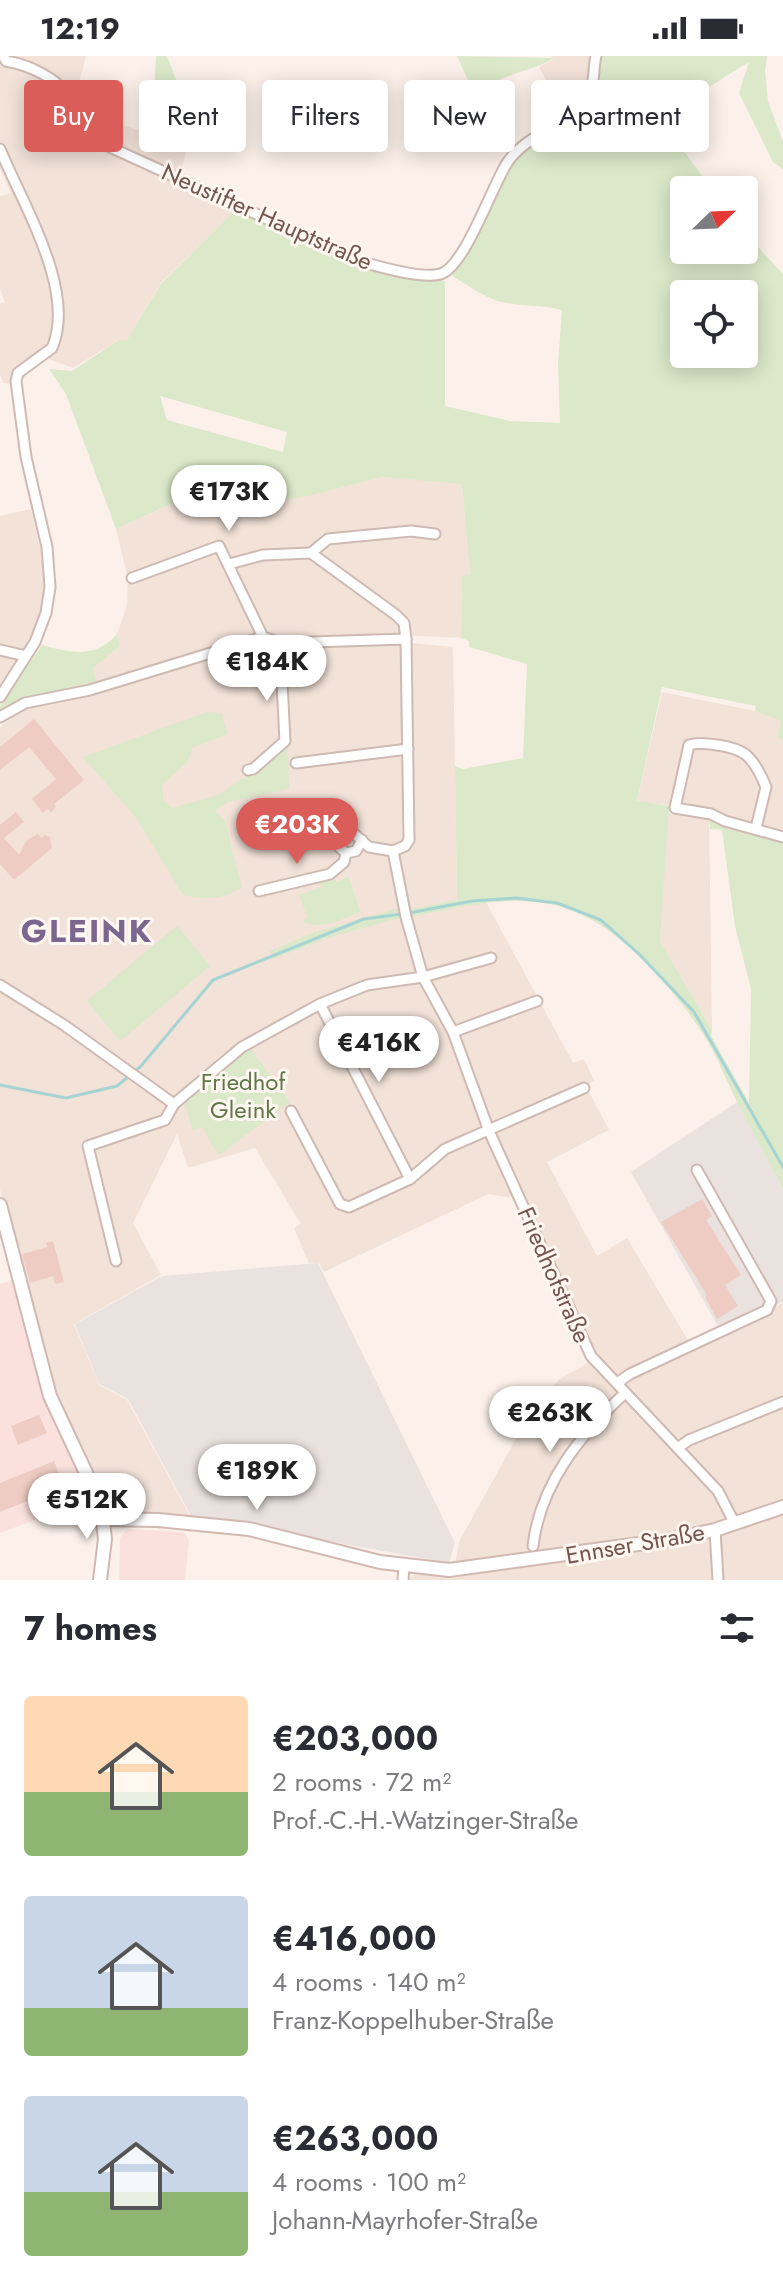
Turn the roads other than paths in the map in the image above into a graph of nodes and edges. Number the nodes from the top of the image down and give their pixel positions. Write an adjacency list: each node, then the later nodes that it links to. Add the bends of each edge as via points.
1 (596, 56): 2 (street, Neustifter Hauptstraße, via 588,96 514,154 461,253 449,269 436,275 359,261 101,143 84,126 64,89)
2 (8, 60)
3 (0, 149): 12 (street, via 48,261 58,305 52,348 24,367 16,381 50,567 46,613)
4 (435, 534): 5 (street, via 411,531 328,539)
5 (311, 553): 6 (street, via 263,555); 9 (street, via 396,615 404,623)
6 (229, 564): 7 (street, via 219,546); 8 (street)
7 (132, 578)
8 (263, 637): 10 (street); 14 (street, via 90,690 25,703)
9 (406, 639): 10 (street); 15 (street)
10 (280, 643): 17 (street, via 285,741)
11 (0, 650): 12 (street)
12 (26, 656): 13 (street)
13 (0, 697)
14 (0, 717)
15 (408, 749): 16 (street); 23 (street, via 409,840)
16 (296, 763)
17 (248, 770)
18 (756, 828): 18 (street, via 675,808 689,745 737,750 747,756 766,787); 20 (street)
19 (335, 833): 21 (street, via 350,830); 22 (street); 24 (street)
20 (783, 837)
21 (362, 840): 23 (street, via 369,847); 24 (street, via 356,851)
22 (266, 841)
23 (393, 851): 27 (street, Friedhofstraße)
24 (346, 853): 25 (street, via 330,874)
25 (259, 891)
26 (491, 958): 27 (street)
27 (423, 977): 30 (street, via 367,985); 31 (street, Friedhofstraße)
28 (0, 985): 33 (street)
29 (537, 1001): 31 (street)
30 (320, 1004): 33 (street, via 242,1047); 37 (street)
31 (453, 1032): 35 (street, Friedhofstraße)
32 (584, 1088): 35 (street)
33 (174, 1104): 39 (street, via 165,1120 88,1146)
34 (291, 1111): 37 (street, via 344,1207)
35 (489, 1131): 37 (street, via 445,1149); 40 (street, Friedhofstraße, via 591,1356)
36 (697, 1170): 40 (street, via 771,1301 767,1310)
37 (410, 1179)
38 (0, 1205): 45 (street, via 50,1396)
39 (116, 1261)
40 (617, 1383): 41 (street, Friedhofstraße)
41 (625, 1393): 43 (street, Friedhofstraße); 48 (street, via 558,1470)
42 (783, 1402): 43 (street)
43 (679, 1447): 46 (street, Friedhofstraße, via 718,1491)
44 (783, 1507): 46 (street, Ennser Straße)
45 (104, 1519): 49 (street, Ennser Straße, via 249,1529); 50 (street)
46 (735, 1524): 47 (street, Ennser Straße)
47 (715, 1530): 49 (street, Ennser Straße, via 471,1569); 52 (street)
48 (533, 1546)
49 (404, 1566): 51 (street)
50 (100, 1580)
51 (403, 1580)
52 (718, 1580)

